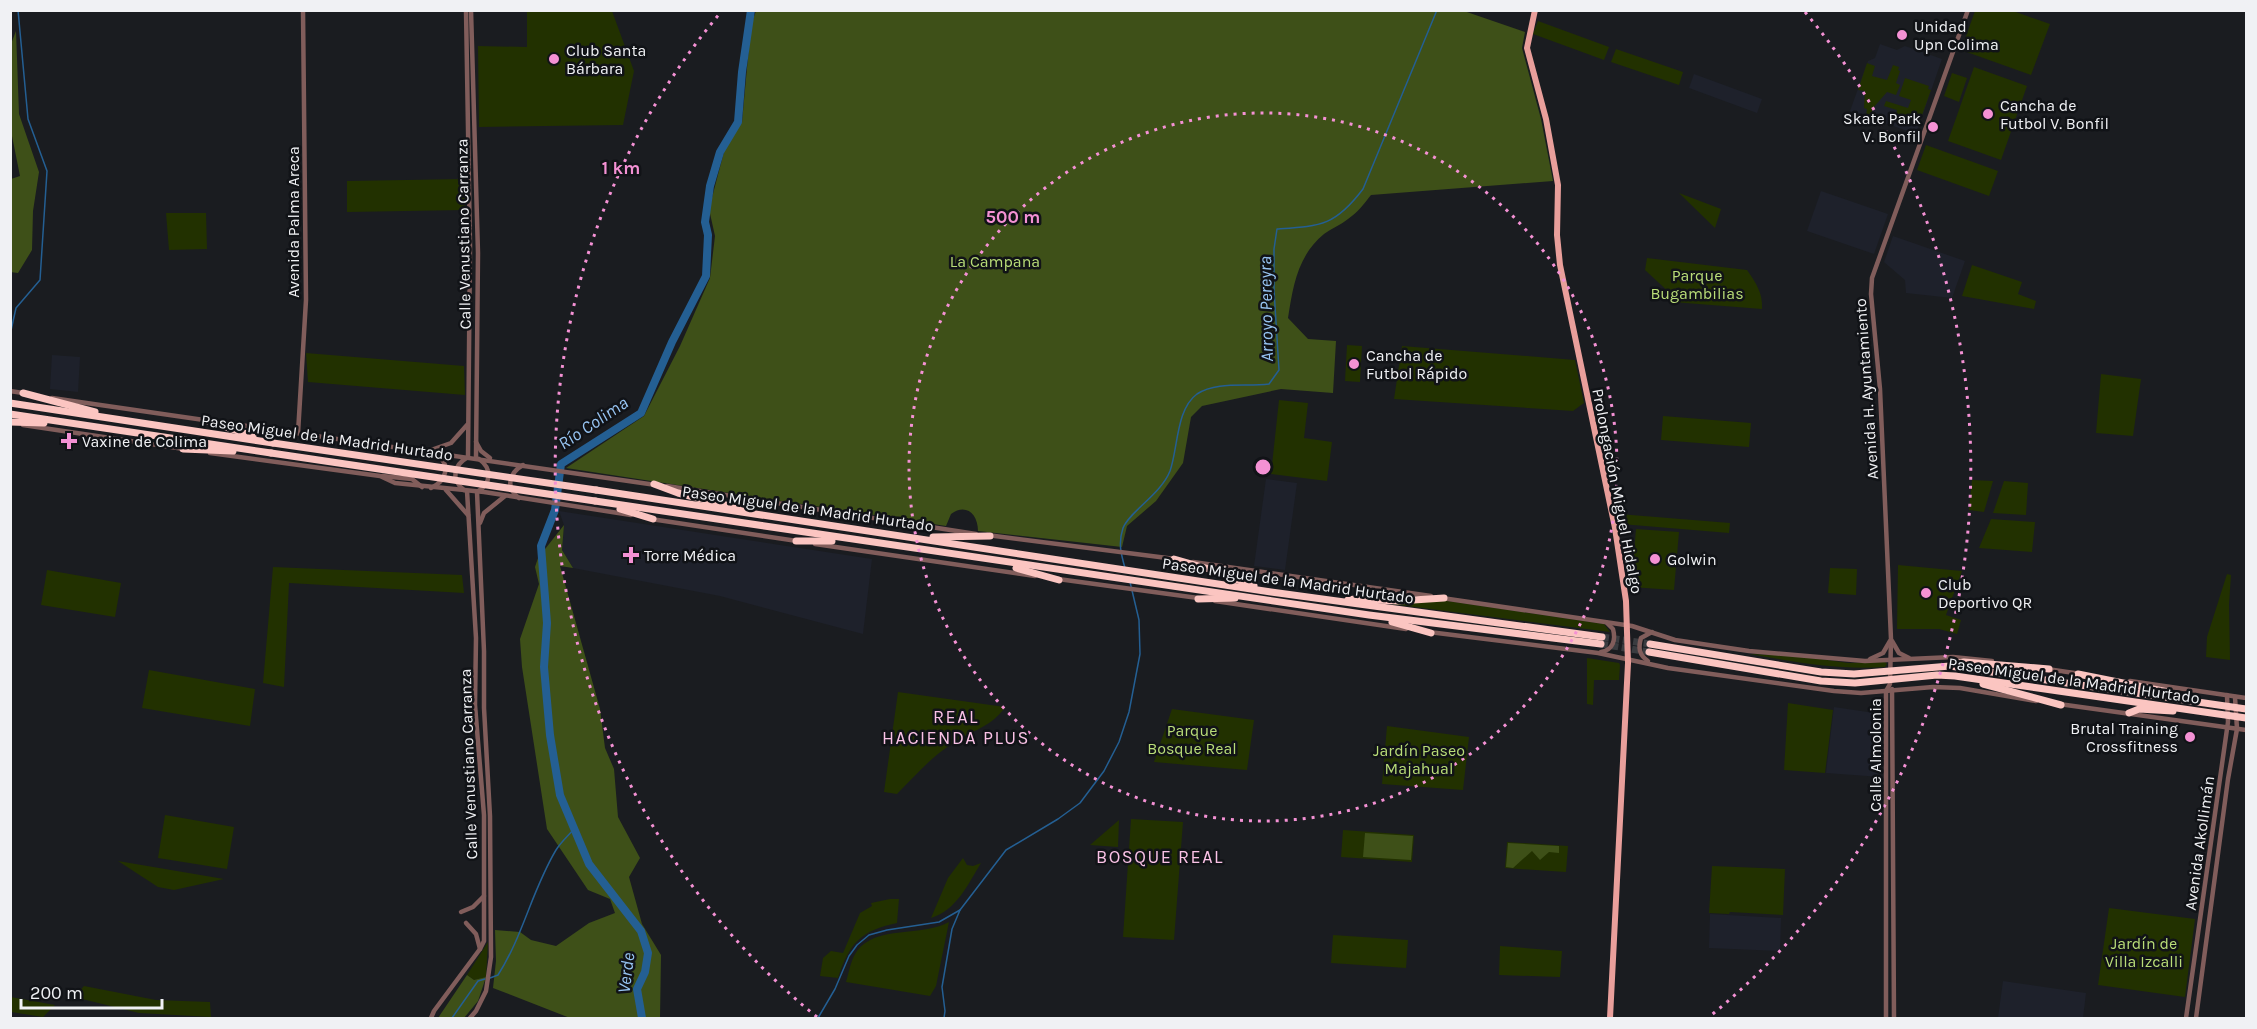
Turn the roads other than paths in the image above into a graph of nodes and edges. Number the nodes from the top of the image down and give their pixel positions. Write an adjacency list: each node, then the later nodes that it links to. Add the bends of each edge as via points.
1 (303, 10): 15 (street, Avenida Palma Areca, via 306,300)
2 (466, 10): 14 (street, Calle Venustiano Carranza, via 470,253)
3 (471, 10): 16 (street, Calle Venustiano Carranza, via 478,253)
4 (1535, 10): 52 (main road, Prolongación Miguel Hidalgo, via 1527,48 1546,118 1558,185 1560,265 1615,528)
5 (1968, 10): 55 (street, Avenida H. Ayuntamiento, via 1872,278)
6 (10, 391): 7 (street)
7 (23, 393): 10 (street); 11 (highway)
8 (10, 403): 11 (highway, Paseo Miguel de la Madrid Hurtado)
9 (10, 414): 13 (highway, Paseo Miguel de la Madrid Hurtado)
10 (204, 420): 15 (street); 17 (highway)
11 (126, 421): 17 (highway, Paseo Miguel de la Madrid Hurtado)
12 (10, 422): 13 (highway); 18 (street)
13 (71, 423): 21 (highway, Paseo Miguel de la Madrid Hurtado)
14 (467, 425): 19 (street, via 451,443); 22 (street, Calle Venustiano Carranza)
15 (298, 433): 19 (street)
16 (476, 441): 23 (street, Calle Venustiano Carranza); 24 (street, via 486,456)
17 (273, 443): 35 (highway, Paseo Miguel de la Madrid Hurtado, bridge)
18 (183, 449): 21 (highway); 27 (street, via 380,476 394,483)
19 (426, 451): 20 (street)
20 (433, 452): 22 (street); 27 (street, via 444,461 446,472 441,482)
21 (271, 453): 33 (highway, Paseo Miguel de la Madrid Hurtado, bridge)
22 (468, 457): 23 (street); 29 (street, via 459,464 455,475 458,485)
23 (476, 458): 24 (street); 30 (street, via 486,465 489,475 486,486)
24 (495, 461): 25 (street)
25 (523, 465): 26 (street); 32 (street, via 514,471 510,482 513,492)
26 (654, 484): 35 (highway); 38 (street)
27 (431, 488): 28 (street)
28 (446, 490): 29 (street); 34 (street)
29 (467, 491): 30 (street); 34 (street, Calle Venustiano Carranza)
30 (477, 492): 31 (street); 37 (street, Calle Venustiano Carranza)
31 (505, 496): 32 (street); 37 (street, via 484,513)
32 (521, 498): 36 (street)
33 (595, 501): 36 (highway); 41 (highway, Paseo Miguel de la Madrid Hurtado)
34 (468, 515): 56 (street, Calle Venustiano Carranza)
35 (758, 515): 39 (highway, Paseo Miguel de la Madrid Hurtado)
36 (652, 519): 40 (street)
37 (478, 525): 57 (street, Calle Venustiano Carranza)
38 (990, 536): 39 (highway); 43 (street)
39 (920, 538): 45 (highway, Paseo Miguel de la Madrid Hurtado)
40 (795, 541): 41 (highway); 44 (street)
41 (854, 541): 42 (highway, Paseo Miguel de la Madrid Hurtado)
42 (979, 559): 44 (highway); 47 (highway, Paseo Miguel de la Madrid Hurtado)
43 (1174, 559): 45 (highway); 48 (street)
44 (1059, 579): 46 (street)
45 (1271, 592): 49 (highway, Paseo Miguel de la Madrid Hurtado)
46 (1198, 598): 47 (highway); 54 (street)
47 (1259, 598): 50 (highway, Paseo Miguel de la Madrid Hurtado)
48 (1444, 598): 49 (highway); 51 (street)
49 (1342, 602): 50 (highway, Paseo Miguel de la Madrid Hurtado, via 1601,640)
50 (1369, 615): 54 (highway)
51 (1605, 622): 52 (street); 58 (street, via 1613,629 1614,642 1606,651)
52 (1627, 625): 53 (street); 60 (main road, Prolongación Miguel Hidalgo)
53 (1652, 632): 62 (street, via 1729,648); 63 (street, via 1641,638 1639,645 1639,652)
54 (1431, 633): 58 (street)
55 (1891, 639): 59 (street, via 1899,653); 61 (street, Avenida H. Ayuntamiento); 62 (street, via 1883,653)
56 (476, 651): 57 (street); 87 (street, Calle Venustiano Carranza)
57 (484, 651): 92 (street, Calle Venustiano Carranza, via 491,946 486,991)
58 (1598, 652): 60 (street)
59 (1911, 658): 61 (street); 65 (street, via 1953,657)
60 (1628, 659): 63 (street); 93 (main road, Prolongación Miguel Hidalgo)
61 (1890, 660): 62 (street); 66 (street, Avenida H. Ayuntamiento)
62 (1865, 661)
63 (1650, 663): 70 (street, via 1834,691)
64 (1950, 666): 65 (highway, via 1964,662); 66 (highway, Paseo Miguel de la Madrid Hurtado); 75 (highway, Paseo Miguel de la Madrid Hurtado)
65 (2049, 669): 67 (street)
66 (1890, 673): 69 (street, Avenida H. Ayuntamiento); 69 (highway, Paseo Miguel de la Madrid Hurtado, via 1821,672 1650,648 1821,681)
67 (2078, 674): 72 (street); 75 (highway)
68 (1955, 676): 69 (highway, Paseo Miguel de la Madrid Hurtado); 76 (highway); 80 (highway, Paseo Miguel de la Madrid Hurtado)
69 (1890, 682): 70 (street, Calle Almolonia); 71 (street, Calle Almolonia)
70 (1886, 691): 71 (street); 94 (street, Calle Almolonia)
71 (1893, 691): 76 (street, via 1960,688); 95 (street, Calle Almolonia)
72 (2227, 696): 73 (street); 77 (street, Avenida Akollimán)
73 (2235, 697): 74 (street); 78 (street, Avenida Akollimán)
74 (2247, 699)
75 (2199, 701): 77 (highway, Paseo Miguel de la Madrid Hurtado)
76 (2061, 705): 81 (street)
77 (2228, 706): 78 (highway, Paseo Miguel de la Madrid Hurtado); 82 (street, Avenida Akollimán)
78 (2236, 707): 79 (highway, Paseo Miguel de la Madrid Hurtado); 82 (street, Avenida Akollimán)
79 (2247, 709)
80 (2199, 711): 81 (highway, via 2139,709); 82 (highway, Paseo Miguel de la Madrid Hurtado)
81 (2129, 713): 84 (street)
82 (2233, 716): 83 (highway, Paseo Miguel de la Madrid Hurtado); 84 (street, Avenida Akollimán); 85 (street, Avenida Akollimán)
83 (2247, 718)
84 (2227, 728): 85 (street); 96 (street, Avenida Akollimán)
85 (2237, 729): 86 (street); 97 (street, Avenida Akollimán)
86 (2247, 730)
87 (484, 896): 88 (street, via 473,908); 90 (street, Calle Venustiano Carranza, via 484,941)
88 (461, 912)
89 (466, 923): 90 (street, via 476,934)
90 (480, 949): 91 (street, Calle Venustiano Carranza)
91 (431, 1018)
92 (470, 1018)
93 (1610, 1018)
94 (1886, 1018)
95 (1894, 1018)
96 (2186, 1018)
97 (2196, 1018)

